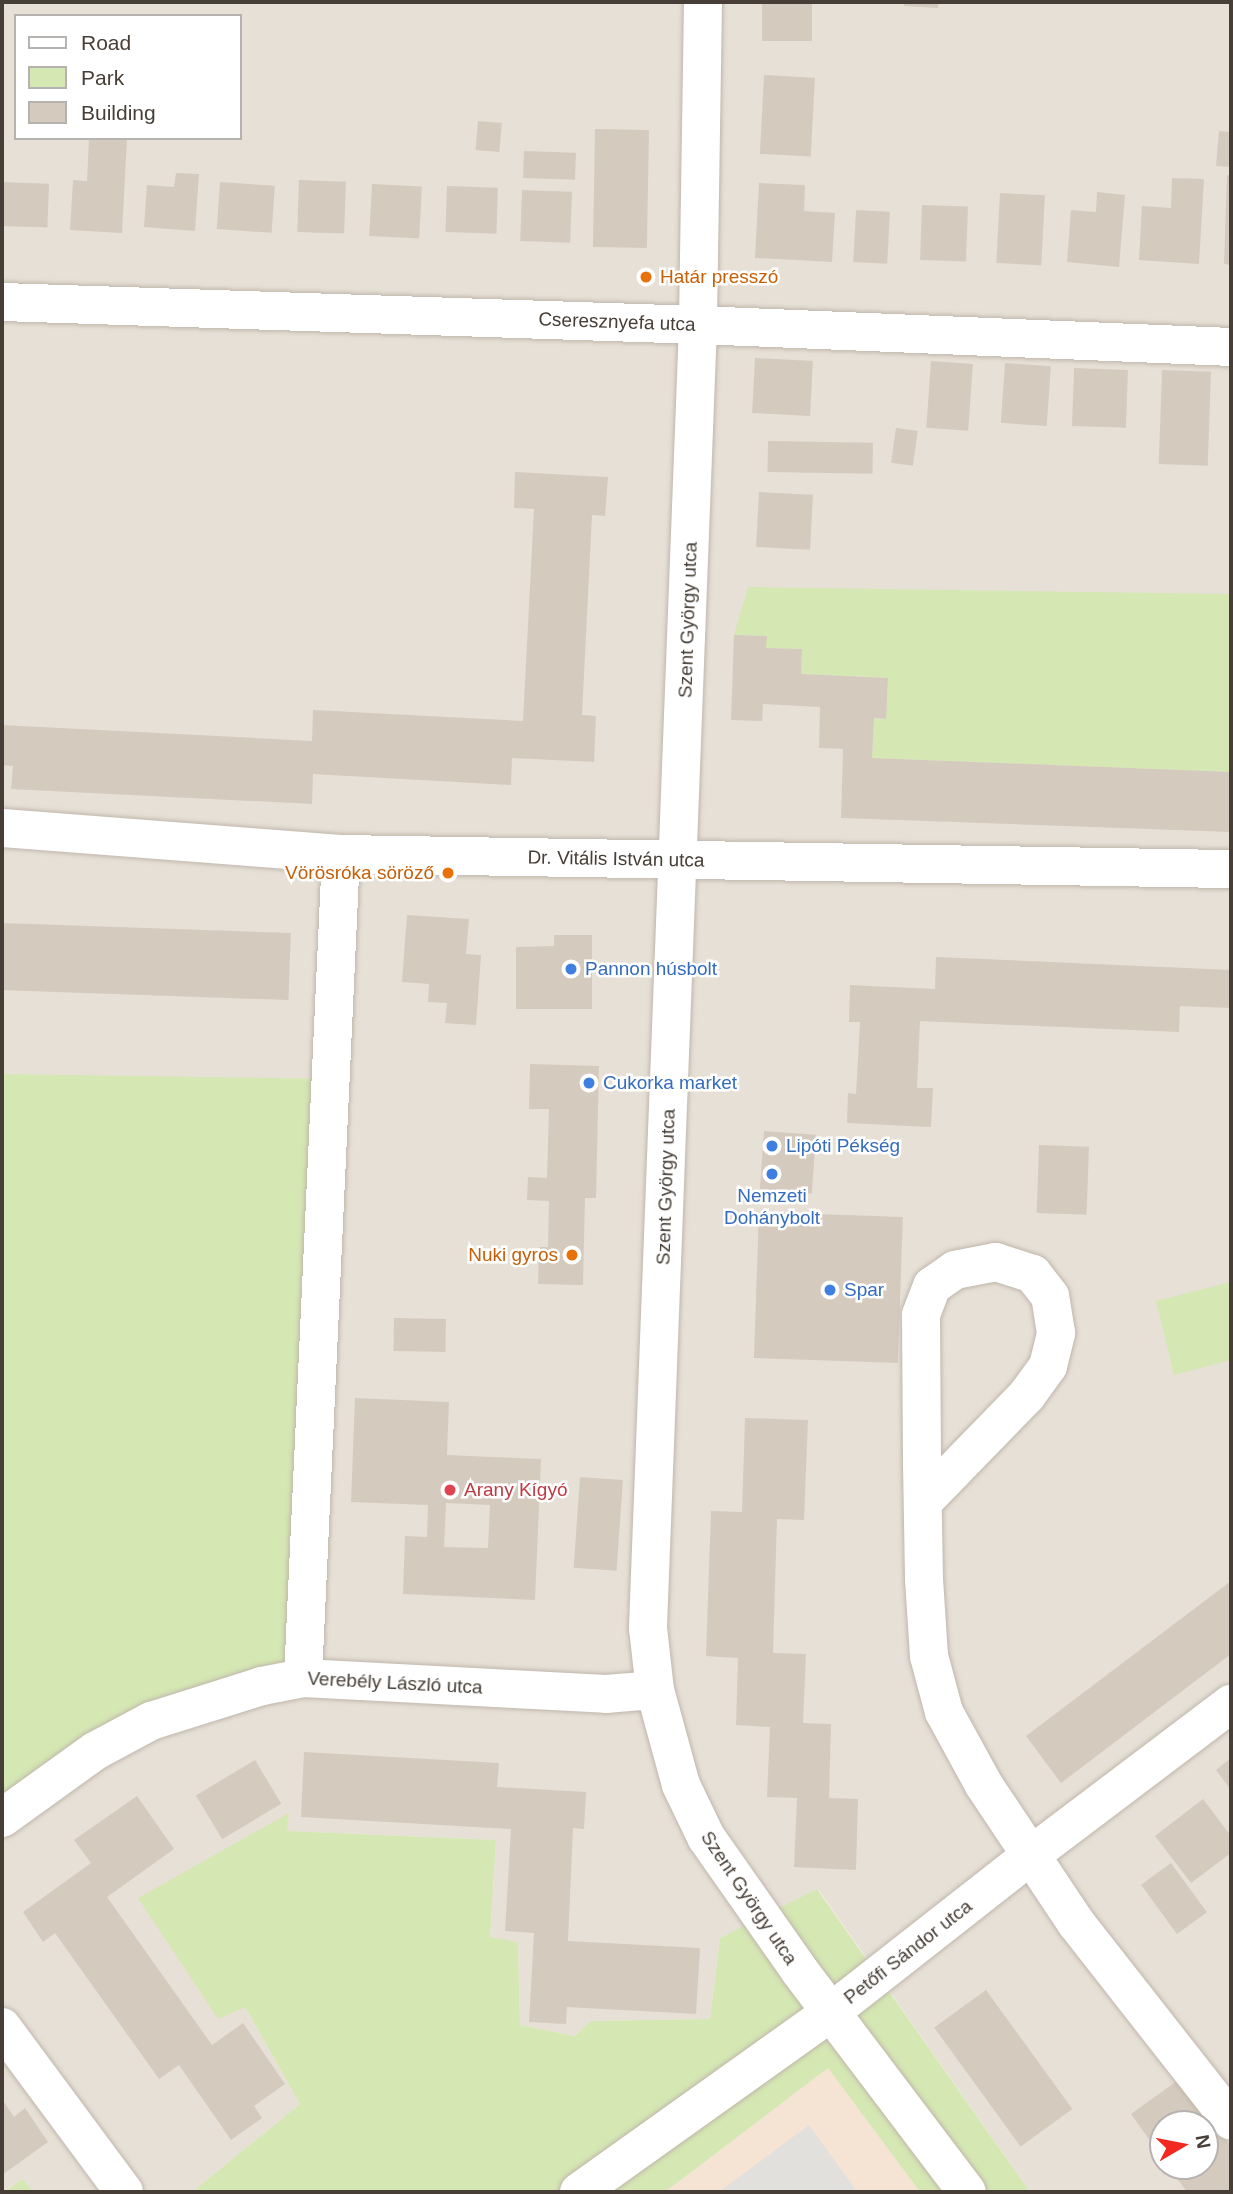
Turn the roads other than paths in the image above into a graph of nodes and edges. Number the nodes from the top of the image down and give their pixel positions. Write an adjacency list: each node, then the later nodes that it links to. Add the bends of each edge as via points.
1 (703, 2): 3 (street, Szent György utca)
2 (2, 302): 3 (street, Cseresznyefa utca)
3 (698, 325): 4 (street, Cseresznyefa utca); 7 (street, Szent György utca)
4 (1231, 347)
5 (2, 828): 6 (street, Dr. Vitális István utca)
6 (341, 854): 7 (street, Dr. Vitális István utca); 10 (street)
7 (679, 860): 8 (street, Dr. Vitális István utca); 11 (street, Szent György utca, via 648,1628)
8 (1231, 869)
9 (923, 1502): 9 (street, via 921,1315 932,1286 956,1270 996,1262 1033,1274 1050,1296 1056,1333 1048,1366 1027,1395); 14 (street, via 929,1656 944,1712 984,1786)
10 (303, 1678): 11 (street, Verebély László utca, via 606,1694); 13 (street, Verebély László utca, via 151,1721 95,1751)
11 (655, 1690): 15 (street, Szent György utca, via 677,1773 706,1838)
12 (1231, 1704): 14 (street, Petőfi Sándor utca)
13 (2, 1818)
14 (1031, 1855): 15 (street, Petőfi Sándor utca); 17 (street, via 1076,1923)
15 (831, 2012): 19 (street, Petőfi Sándor utca); 20 (street, Szent György utca)
16 (2, 2027): 18 (street)
17 (1231, 2122)
18 (124, 2192)
19 (579, 2192)
20 (967, 2192)

